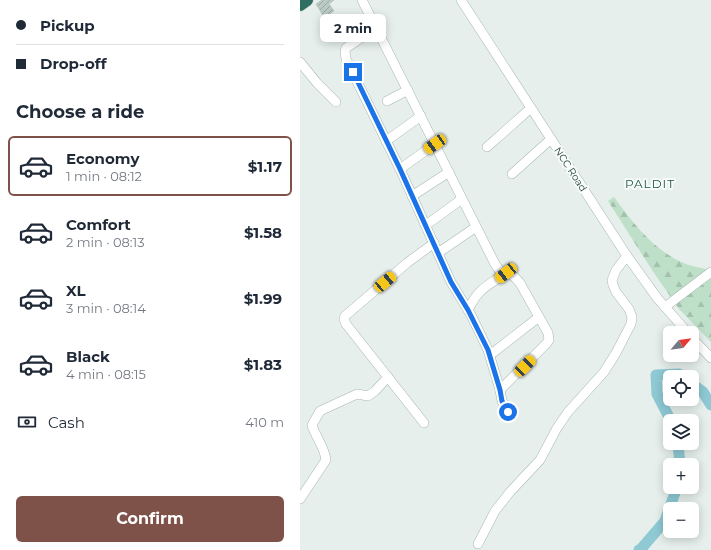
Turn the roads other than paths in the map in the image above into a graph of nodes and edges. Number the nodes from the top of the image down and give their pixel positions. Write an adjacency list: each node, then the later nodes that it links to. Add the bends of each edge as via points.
1 (307, 0): 4 (highway)
2 (362, 0): 5 (street)
3 (461, 0): 10 (street, NCC Road)
4 (300, 5)
5 (376, 28): 7 (street); 13 (street, via 348,46 345,54)
6 (300, 62): 9 (street)
7 (408, 90): 8 (street); 11 (street)
8 (387, 101)
9 (336, 102)
10 (531, 108): 12 (street, NCC Road); 15 (street)
11 (421, 116): 13 (street); 14 (street)
12 (551, 139): 18 (street); 25 (street, NCC Road)
13 (386, 140): 16 (street)
14 (435, 144): 16 (street); 17 (street)
15 (487, 147)
16 (400, 169): 19 (street)
17 (449, 172): 19 (street); 20 (street)
18 (512, 174)
19 (412, 196): 21 (street)
20 (462, 199): 21 (street); 22 (street)
21 (426, 225): 23 (street)
22 (476, 227): 24 (street); 27 (street, via 498,269)
23 (434, 243): 24 (street); 35 (street, via 407,263 344,319)
24 (438, 252): 29 (street, via 451,282)
25 (627, 256): 28 (street, NCC Road); 40 (street, via 612,280 616,292 632,316 631,324 616,353 604,372 568,412 540,460 495,511)
26 (711, 272): 28 (street)
27 (506, 273): 29 (street, via 477,294); 30 (street, via 520,283)
28 (665, 307): 31 (street, NCC Road)
29 (468, 310): 33 (street)
30 (539, 317): 33 (street); 36 (street, via 549,340)
31 (682, 326)
32 (699, 345): 34 (street)
33 (490, 355): 36 (street)
34 (711, 358)
35 (388, 377): 38 (street); 39 (street, via 368,396 357,394 320,412 312,425 326,460)
36 (500, 390): 37 (street)
37 (508, 412)
38 (424, 423)
39 (300, 500)
40 (478, 544)

